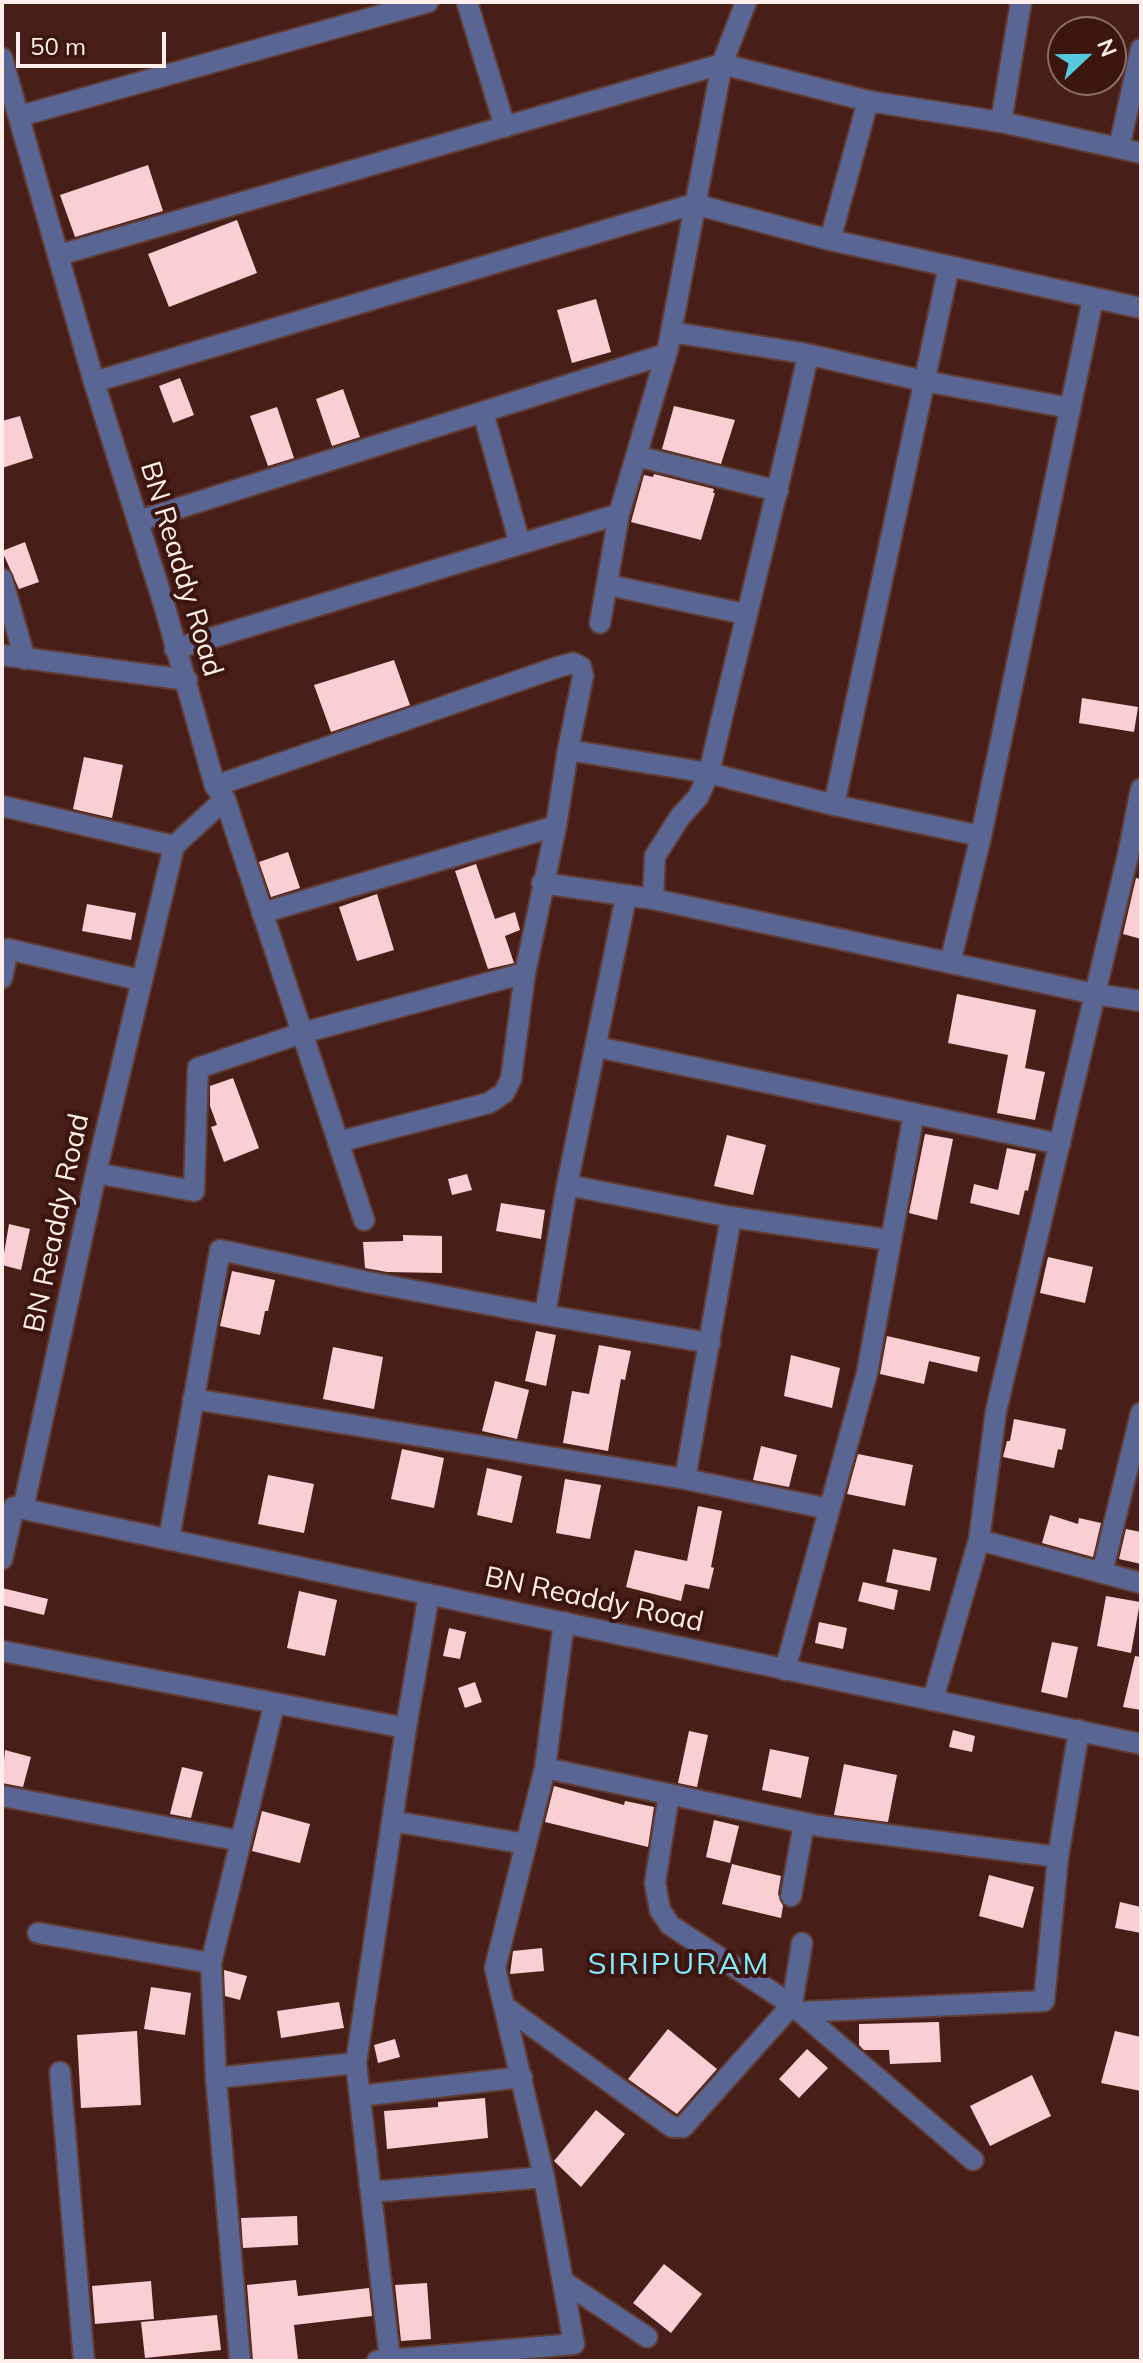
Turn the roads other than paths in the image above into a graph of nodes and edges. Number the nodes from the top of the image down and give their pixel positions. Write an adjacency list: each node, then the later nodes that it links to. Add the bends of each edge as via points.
1 (428, 2): 10 (street)
2 (467, 2): 12 (street)
3 (746, 2): 7 (street)
4 (1021, 2): 11 (street)
5 (1141, 49): 8 (street)
6 (2, 58): 10 (street, BN Readdy Road)
7 (722, 64): 9 (street); 12 (street); 15 (street)
8 (1136, 86): 13 (street)
9 (868, 101): 11 (street); 16 (street)
10 (20, 116): 17 (street, BN Readdy Road)
11 (1001, 122): 13 (street)
12 (505, 127): 17 (street)
13 (1119, 148): 14 (street)
14 (1141, 153)
15 (694, 204): 16 (street); 21 (street); 25 (street)
16 (830, 240): 18 (street)
17 (59, 255): 25 (street, BN Readdy Road)
18 (949, 266): 19 (street); 24 (street)
19 (1093, 299): 20 (street); 26 (street)
20 (1141, 308)
21 (671, 332): 22 (street); 23 (street)
22 (666, 354): 27 (street); 28 (street)
23 (808, 355): 24 (street); 29 (street)
24 (924, 381): 26 (street); 45 (street)
25 (94, 382): 31 (street, BN Readdy Road)
26 (1070, 408): 48 (street)
27 (483, 412): 31 (street); 32 (street)
28 (636, 456): 29 (street); 30 (street)
29 (778, 491): 35 (street)
30 (619, 514): 32 (street); 34 (street)
31 (138, 521): 37 (street, BN Readdy Road)
32 (520, 544): 37 (street)
33 (2, 579): 39 (street)
34 (608, 585): 35 (street); 36 (street)
35 (745, 614): 42 (street)
36 (600, 623)
37 (175, 649): 40 (street, BN Readdy Road)
38 (2, 655): 39 (street)
39 (25, 659): 40 (street)
40 (187, 680): 44 (street, BN Readdy Road)
41 (568, 750): 42 (street); 44 (street, via 583,676 573,663); 47 (street)
42 (709, 773): 45 (street); 53 (street, via 655,856)
43 (1141, 789): 50 (street)
44 (220, 792): 49 (street); 54 (street, BN Readdy Road)
45 (834, 805): 48 (street)
46 (2, 806): 49 (street)
47 (556, 826): 51 (street); 54 (street)
48 (981, 836): 56 (street)
49 (174, 846): 59 (street, BN Readdy Road)
50 (1135, 857): 60 (street)
51 (542, 883): 52 (street); 57 (street)
52 (626, 897): 53 (street); 63 (street)
53 (653, 899): 56 (street)
54 (262, 913): 62 (street, BN Readdy Road)
55 (5, 948): 58 (street); 59 (street)
56 (950, 963): 60 (street)
57 (525, 973): 62 (street); 65 (street, via 511,1079 504,1093 489,1103)
58 (2, 978)
59 (140, 980): 67 (street, BN Readdy Road)
60 (1095, 994): 61 (street); 66 (street)
61 (1141, 1001)
62 (302, 1033): 65 (street, BN Readdy Road); 67 (street, via 198,1068 194,1191)
63 (597, 1047): 64 (street); 68 (street)
64 (914, 1113): 66 (street); 71 (street)
65 (338, 1142): 70 (street, BN Readdy Road)
66 (1060, 1144): 81 (street, via 996,1411)
67 (96, 1173): 78 (street, BN Readdy Road)
68 (567, 1185): 69 (street); 72 (street)
69 (731, 1217): 71 (street); 73 (street)
70 (364, 1220)
71 (890, 1240): 79 (street, via 867,1373)
72 (545, 1315): 73 (street); 74 (street, via 220,1250)
73 (710, 1343): 77 (street)
74 (193, 1399): 77 (street); 80 (street)
75 (1141, 1413): 76 (street)
76 (1138, 1442): 83 (street)
77 (685, 1479): 79 (street)
78 (13, 1507): 80 (street, BN Readdy Road); 82 (street)
79 (829, 1509): 88 (street)
80 (169, 1539): 85 (street, BN Readdy Road)
81 (979, 1540): 83 (street); 89 (street)
82 (2, 1559)
83 (1102, 1573): 84 (street)
84 (1141, 1583)
85 (429, 1594): 86 (street, BN Readdy Road); 91 (street)
86 (564, 1622): 88 (street, BN Readdy Road); 94 (street)
87 (2, 1651): 90 (street)
88 (785, 1670): 89 (street, BN Readdy Road)
89 (933, 1699): 92 (street, BN Readdy Road)
90 (274, 1705): 91 (street); 99 (street)
91 (406, 1728): 97 (street)
92 (1079, 1730): 93 (street, BN Readdy Road); 101 (street)
93 (1141, 1744)
94 (545, 1768): 95 (street); 100 (street)
95 (669, 1794): 98 (street); 107 (street, via 655,1883 660,1910 670,1925)
96 (2, 1796): 99 (street)
97 (392, 1821): 100 (street); 108 (street)
98 (804, 1823): 101 (street); 102 (street)
99 (241, 1841): 105 (street)
100 (526, 1844): 106 (street, via 495,1968)
101 (1058, 1857): 107 (street, via 1044,2001)
102 (791, 1896)
103 (38, 1933): 105 (street)
104 (802, 1943): 107 (street)
105 (211, 1963): 111 (street)
106 (504, 2006): 107 (street, via 672,2127 683,2127); 110 (street)
107 (796, 2009): 113 (street)
108 (356, 2063): 111 (street); 112 (street)
109 (60, 2072): 119 (street)
110 (522, 2077): 112 (street); 114 (street)
111 (216, 2078): 120 (street)
112 (360, 2096): 115 (street)
113 (973, 2160)
114 (544, 2177): 115 (street); 116 (street)
115 (372, 2192): 118 (street)
116 (564, 2282): 117 (street); 118 (street, via 574,2344)
117 (647, 2337)
118 (384, 2360)
119 (84, 2361)
120 (240, 2361)

